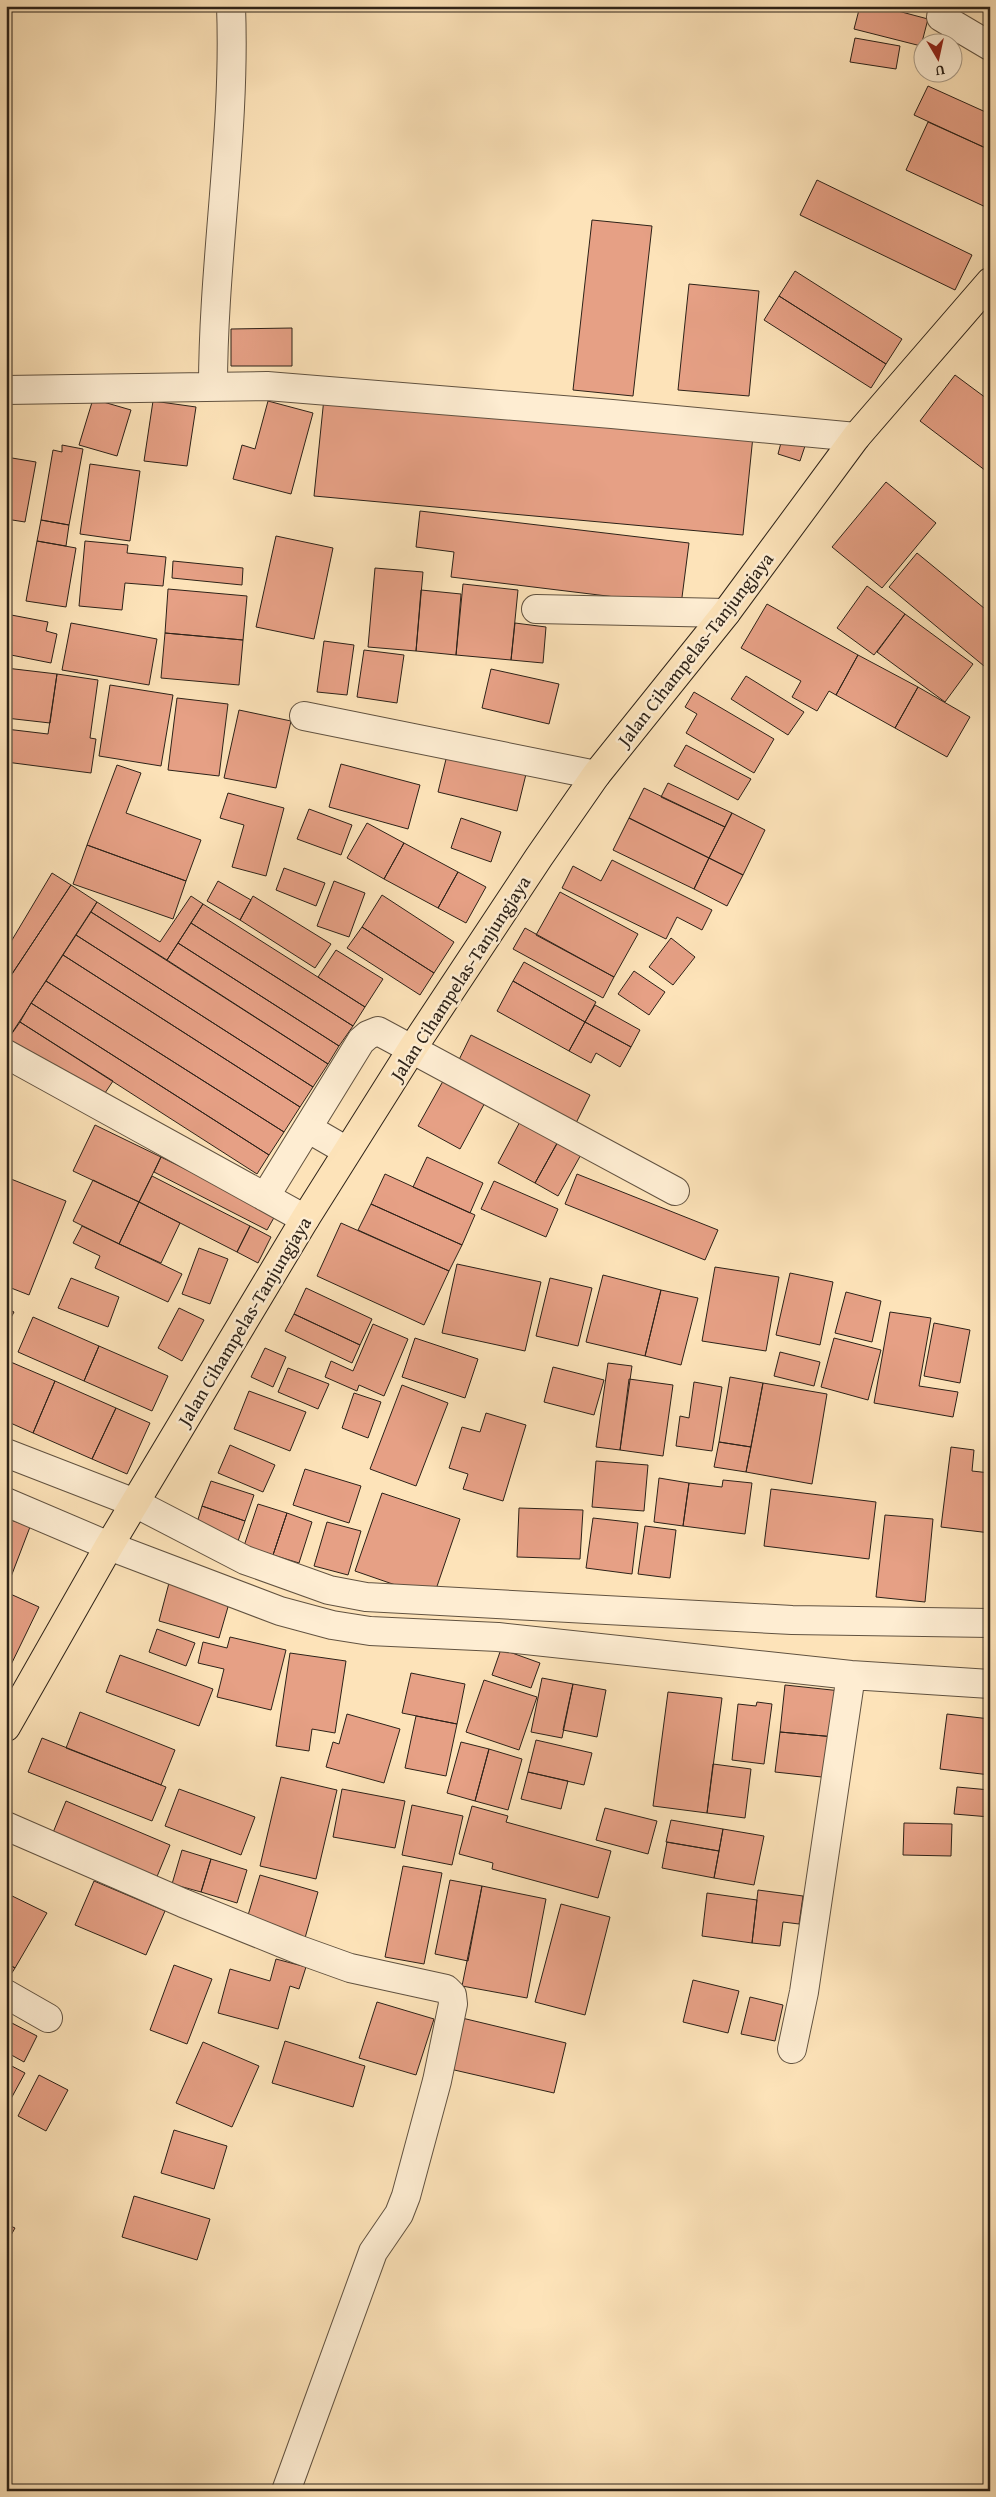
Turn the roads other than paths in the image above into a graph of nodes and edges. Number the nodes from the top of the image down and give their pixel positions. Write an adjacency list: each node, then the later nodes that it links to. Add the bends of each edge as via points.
1 (231, 6): 5 (street, via 228,138 213,325)
2 (941, 17): 3 (street)
3 (990, 46)
4 (990, 282): 7 (main road, Jalan Cihampelas-Tanjungjaya)
5 (213, 387): 6 (street); 7 (street, via 267,386 320,390)
6 (6, 390)
7 (856, 437): 9 (main road, Jalan Cihampelas-Tanjungjaya)
8 (536, 609): 9 (street)
9 (726, 613): 11 (main road, Jalan Cihampelas-Tanjungjaya)
10 (304, 716): 11 (street)
11 (596, 775): 12 (main road, Jalan Cihampelas-Tanjungjaya)
12 (412, 1049): 14 (street, via 378,1031 368,1035); 15 (main road, Jalan Cihampelas-Tanjungjaya); 16 (street)
13 (6, 1054): 17 (street)
14 (309, 1129): 15 (street); 17 (street)
15 (348, 1151): 18 (main road, Jalan Cihampelas-Tanjungjaya)
16 (674, 1191)
17 (265, 1197): 18 (street)
18 (305, 1219): 21 (main road, Jalan Cihampelas-Tanjungjaya)
19 (6, 1453): 21 (street)
20 (6, 1502): 22 (street)
21 (135, 1503): 22 (main road, Jalan Cihampelas-Tanjungjaya); 23 (street, via 245,1560 329,1590 366,1598 782,1619)
22 (109, 1546): 24 (street, via 280,1611 332,1626 498,1637); 26 (main road, Jalan Cihampelas-Tanjungjaya)
23 (990, 1623)
24 (851, 1675): 25 (street); 30 (street, via 804,1992)
25 (990, 1684)
26 (6, 1727)
27 (6, 1826): 31 (street, via 298,1949 350,1968 446,1989 452,1995 453,2004 437,2081 406,2196 399,2214 373,2252)
28 (6, 1994): 29 (street)
29 (48, 2018)
30 (792, 2050)
31 (286, 2491)

